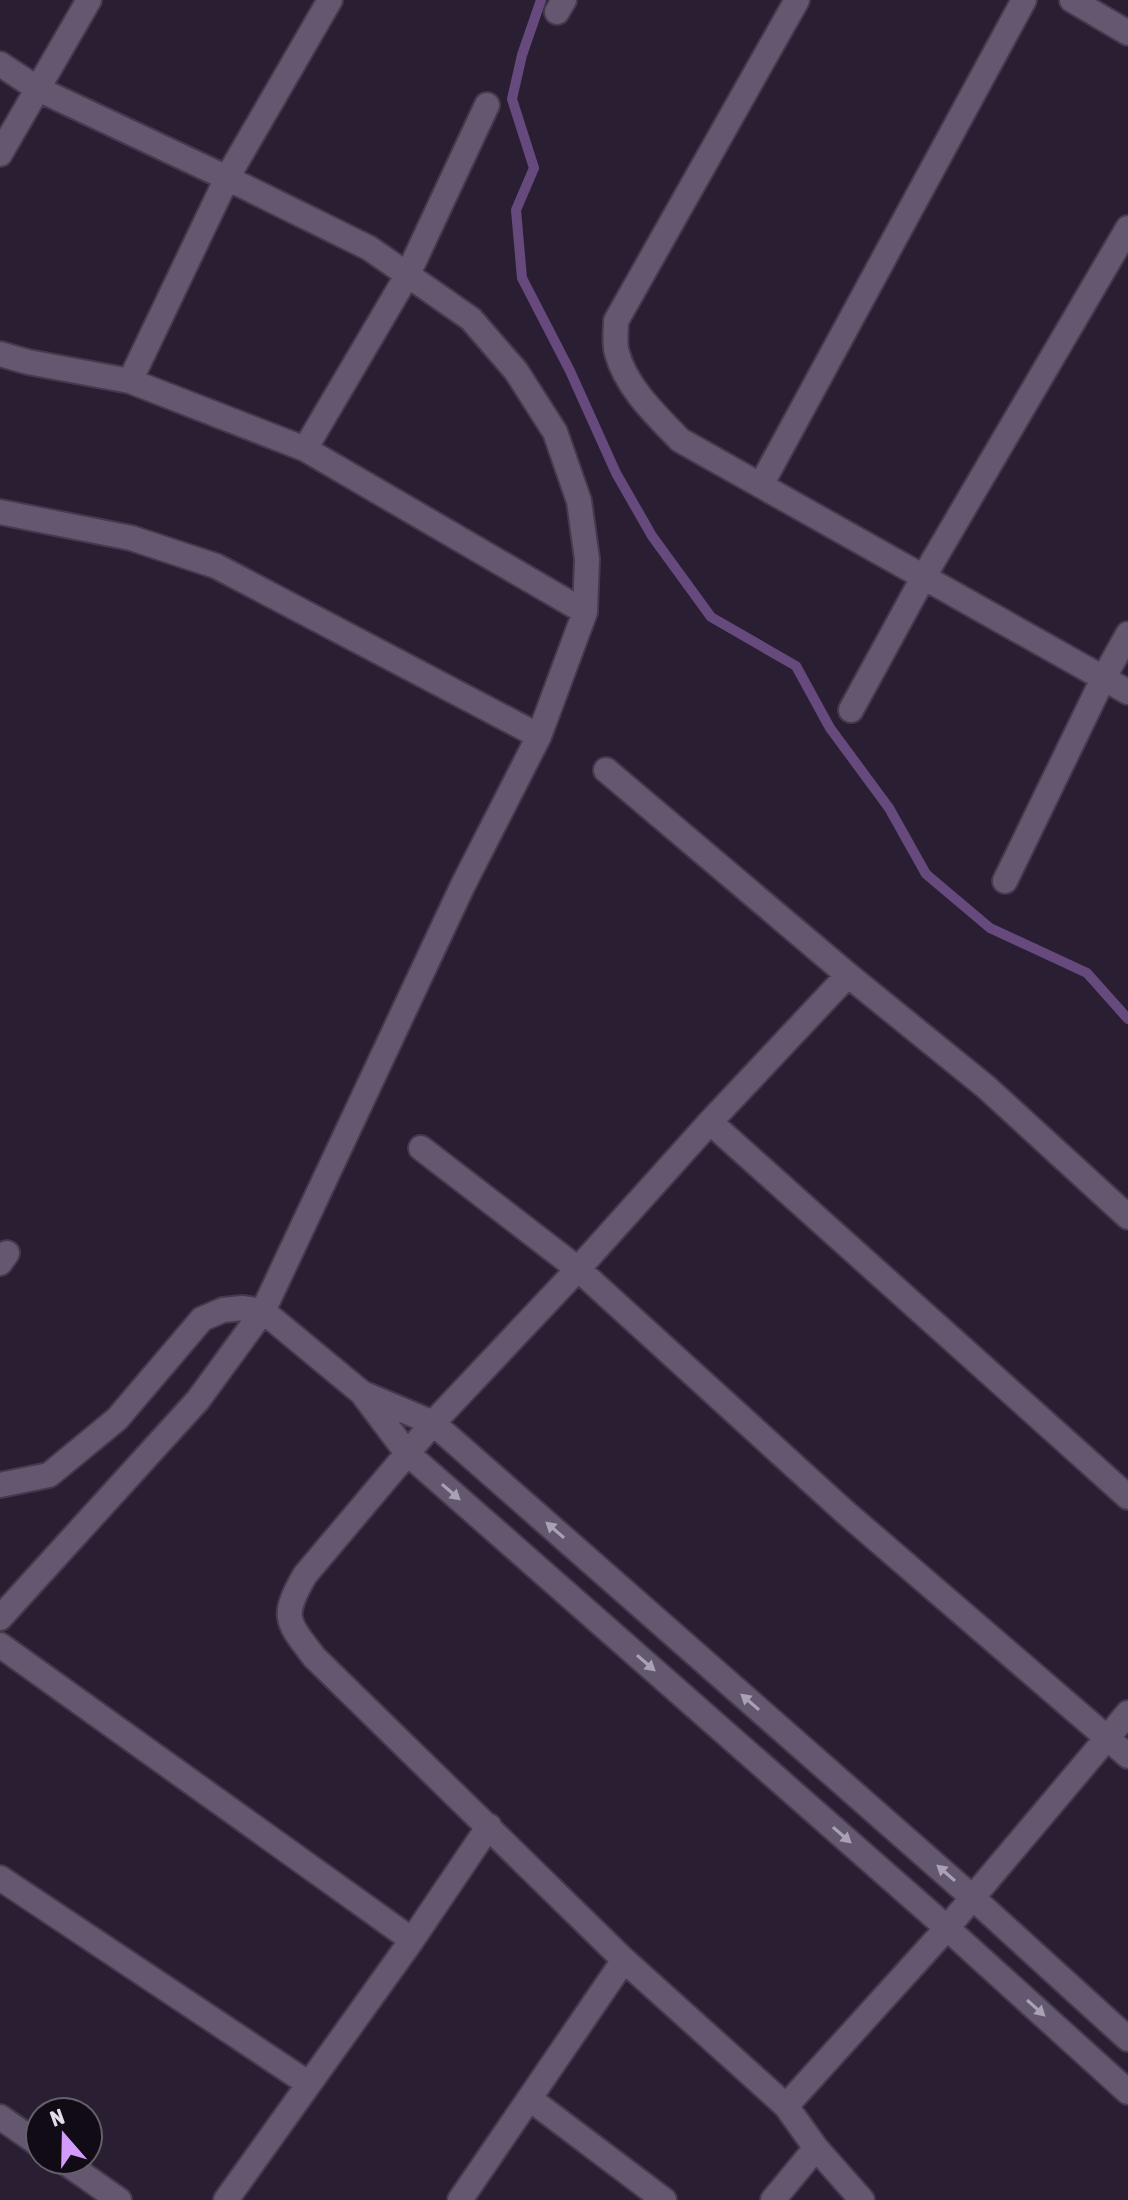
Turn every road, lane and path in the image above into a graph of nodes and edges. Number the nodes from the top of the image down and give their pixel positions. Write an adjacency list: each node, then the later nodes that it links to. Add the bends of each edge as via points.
1 (89, 0): 8 (street)
2 (330, 0): 11 (street)
3 (797, 0): 17 (street, via 616,321 616,352 650,408 680,440)
4 (1024, 0): 17 (street)
5 (1072, 0): 6 (street)
6 (1128, 33)
7 (0, 64): 8 (street)
8 (38, 89): 10 (street); 11 (street)
9 (487, 105): 13 (street)
10 (0, 154)
11 (227, 178): 13 (street, via 369,248); 15 (street)
12 (1128, 228): 19 (street)
13 (408, 274): 16 (street); 20 (street, via 471,319 516,371 555,432 579,501 587,559)
14 (0, 354): 15 (street)
15 (130, 381): 16 (street)
16 (305, 449): 20 (street)
17 (761, 485): 19 (street)
18 (0, 512): 25 (street, via 131,538 216,566)
19 (923, 578): 22 (street); 24 (street)
20 (585, 612): 25 (street)
21 (1128, 634): 22 (street)
22 (1103, 679): 23 (street); 27 (street)
23 (1128, 692)
24 (851, 710)
25 (539, 736): 33 (street, via 463,885)
26 (606, 770): 28 (street)
27 (1005, 881)
28 (848, 975): 29 (street); 31 (street, via 986,1087)
29 (710, 1122): 32 (street); 38 (street)
30 (421, 1148): 32 (street)
31 (1128, 1217)
32 (578, 1269): 35 (street); 42 (street, via 845,1512)
33 (263, 1311): 34 (street); 37 (street, via 223,1310 202,1319 106,1429 49,1475); 39 (street, via 198,1400)
34 (362, 1393): 35 (street); 36 (street)
35 (433, 1423): 36 (street); 46 (street, one-way to 35)
36 (407, 1453): 44 (street, via 305,1575 290,1601 291,1626 314,1657); 47 (street, one-way to 47)
37 (0, 1485)
38 (1128, 1497)
39 (0, 1618)
40 (0, 1645): 48 (street)
41 (1128, 1713): 42 (street)
42 (1108, 1738): 43 (street); 46 (street)
43 (1128, 1756)
44 (489, 1826): 48 (street); 49 (street)
45 (0, 1878): 51 (street)
46 (972, 1897): 47 (street); 50 (street)
47 (947, 1928): 52 (street, one-way to 52); 54 (street)
48 (412, 1940): 51 (street)
49 (624, 1960): 53 (street); 54 (street)
50 (1128, 2039)
51 (309, 2084): 60 (street)
52 (1128, 2092)
53 (530, 2099): 61 (street); 62 (street)
54 (786, 2106): 57 (street)
55 (0, 2117): 56 (street)
56 (24, 2134)
57 (816, 2148): 63 (street); 64 (street)
58 (85, 2176): 59 (street)
59 (119, 2200)
60 (226, 2200)
61 (460, 2200)
62 (664, 2200)
63 (773, 2200)
64 (862, 2200)

